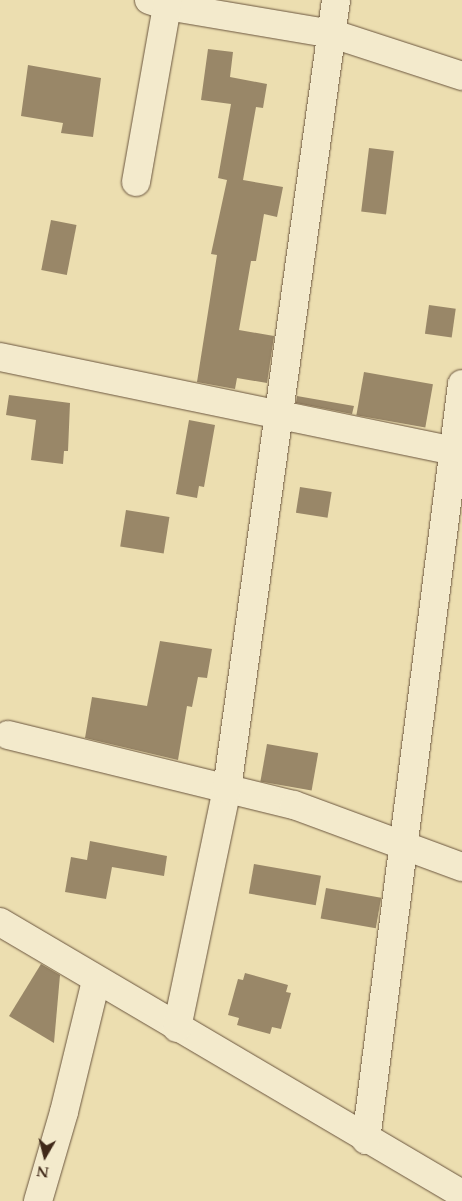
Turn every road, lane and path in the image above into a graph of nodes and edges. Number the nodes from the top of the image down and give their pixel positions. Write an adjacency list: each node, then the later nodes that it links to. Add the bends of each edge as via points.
1 (336, 0): 3 (street)
2 (161, 2): 3 (street); 5 (street)
3 (333, 34): 4 (street); 8 (street, via 316,138)
4 (462, 76)
5 (136, 182)
6 (0, 357): 8 (street)
7 (462, 384): 9 (street)
8 (281, 417): 9 (street); 11 (street)
9 (458, 452): 12 (street)
10 (8, 735): 11 (street)
11 (227, 789): 12 (street, via 294,805); 16 (street)
12 (404, 848): 13 (street); 17 (street)
13 (462, 867)
14 (0, 922): 15 (street)
15 (96, 980): 16 (street); 19 (street, via 64,1112)
16 (177, 1028): 17 (street)
17 (366, 1140): 18 (street)
18 (462, 1194)
19 (38, 1201)

